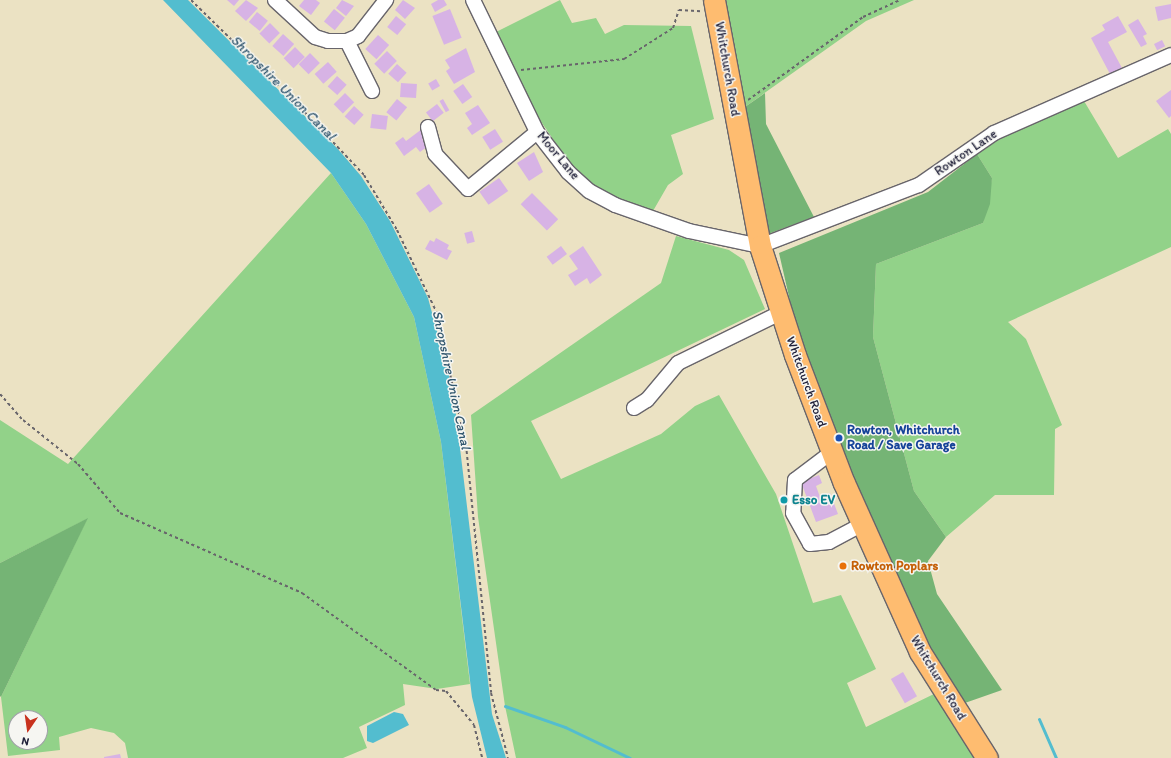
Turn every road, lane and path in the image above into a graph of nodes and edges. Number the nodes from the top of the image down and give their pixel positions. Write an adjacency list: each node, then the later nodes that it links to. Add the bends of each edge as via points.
1 (191, 0): 21 (path, via 296,103 364,176 397,230 436,311 466,445 492,694)
2 (275, 0): 7 (street, via 315,37 328,41)
3 (386, 0): 7 (street, via 367,28)
4 (473, 0): 9 (street, Moor Lane)
5 (900, 0): 11 (path, via 863,17)
6 (715, 6): 9 (path, via 679,10 673,28 624,59); 11 (highway, Whitchurch Road)
7 (347, 41): 10 (street)
8 (1171, 55): 14 (street, Rowton Lane, via 994,133 919,185)
9 (506, 72): 13 (street, Moor Lane)
10 (372, 91)
11 (734, 110): 14 (highway, Whitchurch Road)
12 (428, 127): 13 (street, via 435,154 468,189)
13 (537, 132): 14 (street, Moor Lane, via 568,172 589,191 615,205 689,231)
14 (760, 246): 15 (highway, Whitchurch Road)
15 (780, 313): 17 (street, via 678,364 647,400); 18 (highway, Whitchurch Road)
16 (0, 394): 20 (path, via 23,420 78,464 77,467 120,512 302,594 436,690 446,691 474,725)
17 (634, 408)
18 (832, 452): 19 (highway, Whitchurch Road); 19 (street, via 795,480 793,513 810,544 829,542)
19 (861, 524): 22 (highway, Whitchurch Road, via 920,652)
20 (482, 758)
21 (508, 758)
22 (987, 758)

